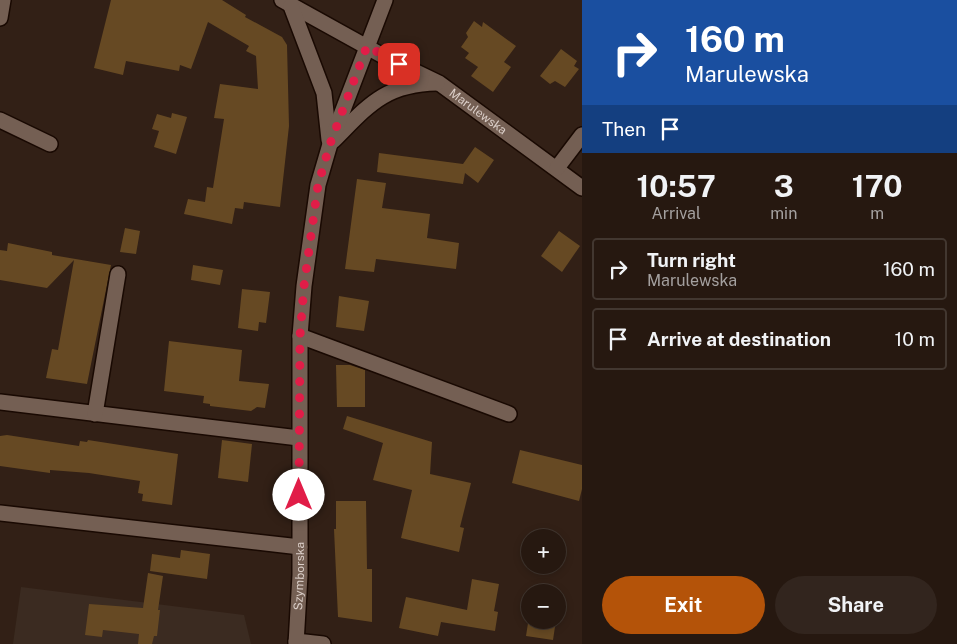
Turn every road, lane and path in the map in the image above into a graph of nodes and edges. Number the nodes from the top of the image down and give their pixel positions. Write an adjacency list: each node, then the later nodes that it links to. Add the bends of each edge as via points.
1 (2, 0): 4 (street)
2 (385, 0): 5 (street, Szymborska)
3 (286, 3): 5 (street); 10 (street, via 324,93)
4 (0, 18)
5 (367, 46): 6 (street, Marulewska); 10 (street, Szymborska)
6 (439, 84): 10 (street, via 406,85 384,95); 11 (street, Marulewska)
7 (0, 120): 9 (street)
8 (582, 134): 11 (street)
9 (50, 144)
10 (330, 144): 14 (street, Szymborska, via 318,185)
11 (557, 168): 12 (street, Marulewska)
12 (582, 188)
13 (118, 274): 16 (street)
14 (300, 336): 17 (street); 18 (street, Szymborska)
15 (0, 402): 16 (street)
16 (95, 414): 18 (street)
17 (509, 414)
18 (299, 438): 20 (street, Szymborska)
19 (0, 512): 20 (street)
20 (300, 547): 21 (street, Szymborska)
21 (296, 643): 22 (street)
22 (323, 644)

